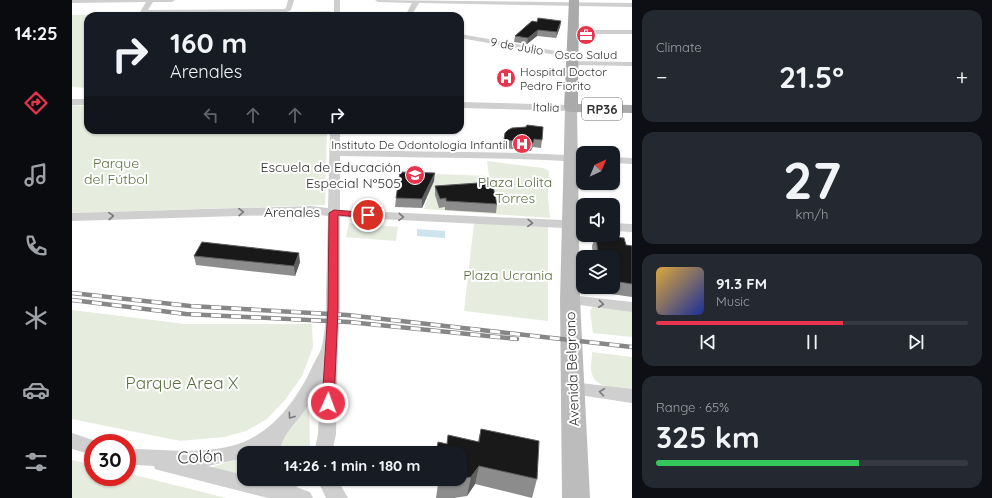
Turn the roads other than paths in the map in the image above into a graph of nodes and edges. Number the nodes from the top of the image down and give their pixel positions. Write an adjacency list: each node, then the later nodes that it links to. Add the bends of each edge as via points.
1 (126, 0): 2 (street); 8 (street)
2 (151, 0): 3 (street); 11 (street, via 143,11)
3 (172, 0)
4 (291, 0): 12 (street, via 288,10)
5 (337, 0): 13 (street)
6 (378, 0): 7 (street)
7 (416, 0): 9 (street); 14 (street)
8 (72, 1)
9 (574, 2): 10 (street); 15 (main road, Avenida Belgrano / RP36)
10 (632, 5)
11 (148, 12)
12 (197, 12)
13 (336, 12)
14 (410, 12)
15 (574, 32): 16 (street); 18 (main road, Avenida Belgrano / RP36)
16 (632, 32)
17 (464, 37): 18 (street, 9 de Julio)
18 (573, 59): 19 (street, 9 de Julio); 23 (main road, Avenida Belgrano / RP36)
19 (632, 64)
20 (72, 102): 21 (street)
21 (84, 102)
22 (464, 105): 23 (street, Italia)
23 (571, 108): 24 (main road, Italia / RP36); 28 (main road, Avenida Belgrano)
24 (632, 110)
25 (336, 134): 26 (street, Colón)
26 (335, 152): 28 (street); 30 (street, Colón)
27 (620, 160): 29 (street)
28 (575, 161): 32 (main road, Avenida Belgrano)
29 (632, 161)
30 (334, 213): 31 (street, Arenales, one-way to 30, via 311,210); 32 (street, Arenales, one-way to 32); 37 (street, Colón)
31 (72, 217)
32 (576, 225): 35 (main road, Avenida Belgrano)
33 (620, 227): 34 (street)
34 (632, 228)
35 (570, 300): 36 (street, one-way to 36); 38 (main road, Avenida Belgrano)
36 (632, 307)
37 (330, 345): 40 (street, Colón, one-way to 40, via 308,391); 44 (street, Colón)
38 (572, 388): 39 (street, one-way to 38); 50 (main road, Avenida Belgrano)
39 (632, 396)
40 (278, 431): 43 (street); 45 (street, Colón, via 258,444 228,456)
41 (72, 441): 42 (street)
42 (84, 444)
43 (271, 446)
44 (324, 446)
45 (136, 456)
46 (136, 457): 48 (street)
47 (329, 486): 49 (street)
48 (286, 487)
49 (338, 498)
50 (576, 498)

